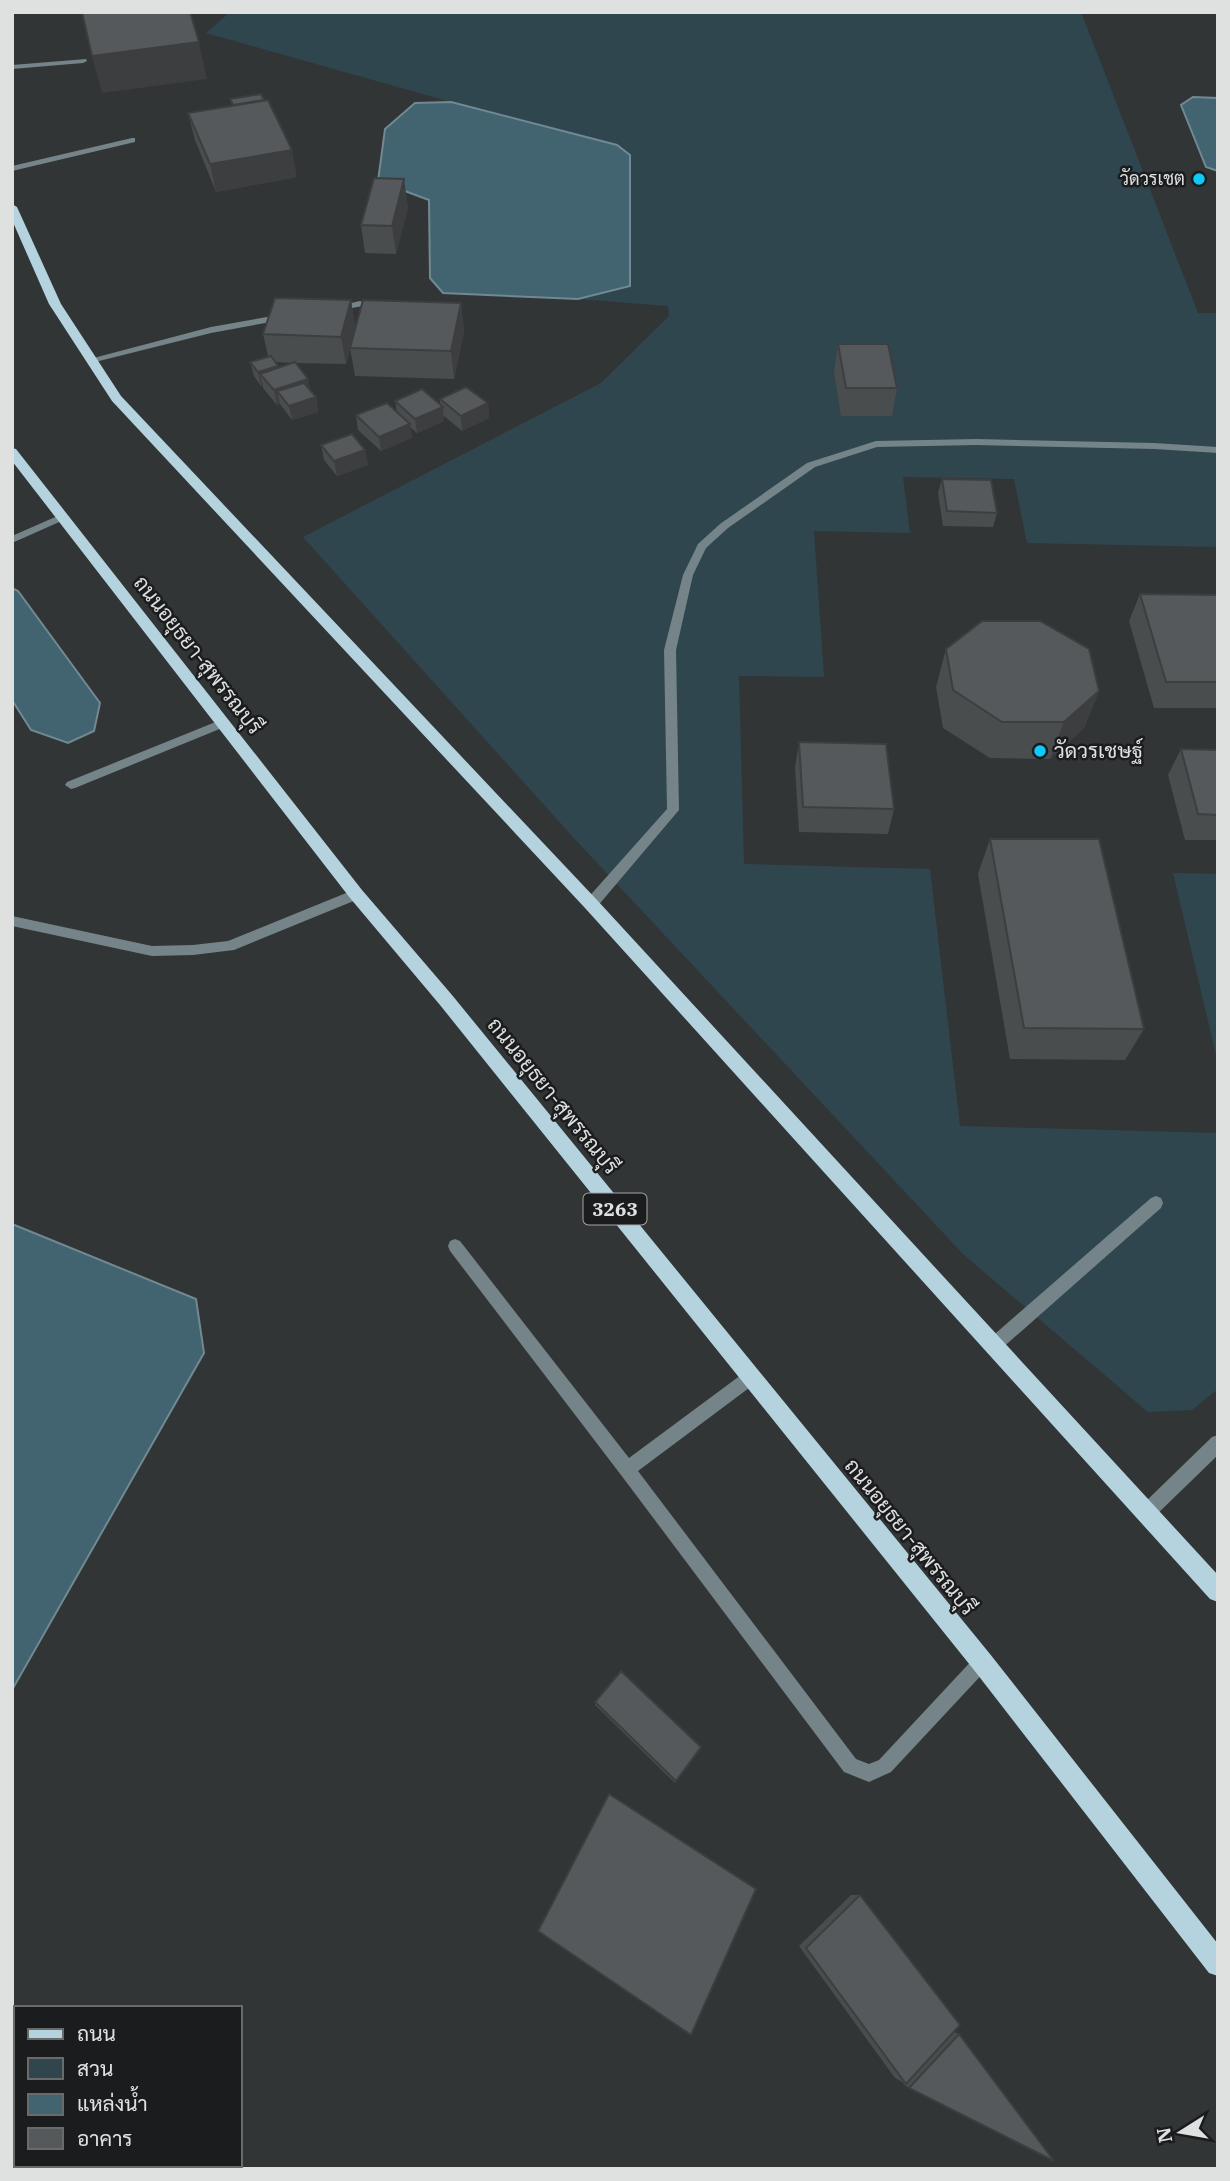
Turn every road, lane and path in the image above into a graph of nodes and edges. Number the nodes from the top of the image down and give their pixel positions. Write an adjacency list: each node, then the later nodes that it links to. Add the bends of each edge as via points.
1 (83, 61): 2 (street)
2 (12, 68)
3 (132, 140): 4 (street)
4 (12, 169)
5 (12, 207): 9 (main road, via 55,304)
6 (360, 304): 7 (street)
7 (319, 311)
8 (292, 316): 9 (street, via 211,330)
9 (91, 360): 17 (main road, via 116,398)
10 (1218, 450): 17 (street, via 976,442 876,444 811,465 724,526 702,546 688,575 670,650 673,810)
11 (12, 452): 12 (main road, ถนนอยุธยา-สุพรรณบุรี / 3263)
12 (62, 517): 13 (street); 14 (main road, ถนนอยุธยา-สุพรรณบุรี / 3263)
13 (12, 540)
14 (223, 723): 15 (street); 16 (main road, ถนนอยุธยา-สุพรรณบุรี / 3263)
15 (71, 785)
16 (356, 894): 18 (street, via 229,946 193,950 152,951); 22 (main road, ถนนอยุธยา-สุพรรณบุรี / 3263)
17 (591, 904): 21 (main road)
18 (12, 921)
19 (1156, 1203): 21 (street)
20 (455, 1246): 24 (street)
21 (994, 1346): 25 (main road)
22 (751, 1377): 24 (street); 27 (main road, ถนนอยุธยา-สุพรรณบุรี / 3263)
23 (1218, 1443): 25 (street)
24 (627, 1469): 27 (street, via 850,1766 869,1773 885,1766)
25 (1147, 1512): 26 (main road)
26 (1218, 1591)
27 (982, 1662): 28 (main road, ถนนอยุธยา-สุพรรณบุรี / 3263)
28 (1218, 1964)

